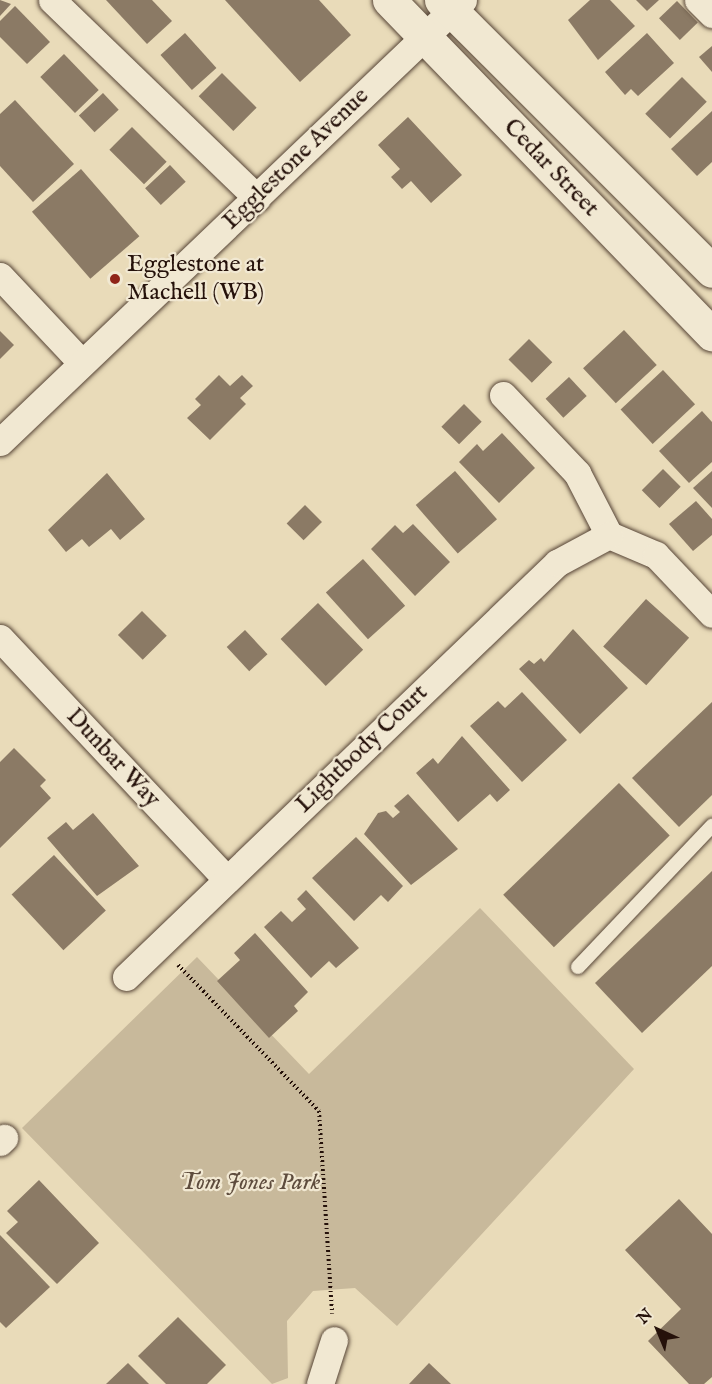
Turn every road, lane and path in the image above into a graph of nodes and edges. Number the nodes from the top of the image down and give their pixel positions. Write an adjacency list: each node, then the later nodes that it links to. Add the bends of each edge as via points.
1 (52, 0): 7 (street)
2 (389, 0): 6 (main road, Cedar Street)
3 (698, 0): 5 (street)
4 (452, 4): 6 (street, Egglestone Avenue); 8 (main road, Cedar Street)
5 (712, 14)
6 (424, 36): 7 (street, Egglestone Avenue); 10 (main road, Cedar Street)
7 (257, 198): 11 (street, Egglestone Avenue)
8 (712, 271)
9 (0, 276): 11 (street)
10 (712, 335)
11 (80, 361): 13 (street, Egglestone Avenue)
12 (503, 395): 14 (street, via 577,473)
13 (0, 442)
14 (609, 535): 15 (street, via 656,555); 18 (street, Lightbody Court, via 557,563)
15 (712, 614)
16 (0, 638): 18 (street, Dunbar Way)
17 (712, 826): 20 (lane)
18 (226, 879): 19 (street, Lightbody Court)
19 (159, 945): 21 (street, Lightbody Court); 22 (path, via 319,1111)
20 (578, 967)
21 (126, 977)
22 (334, 1340): 23 (street)
23 (320, 1384)

